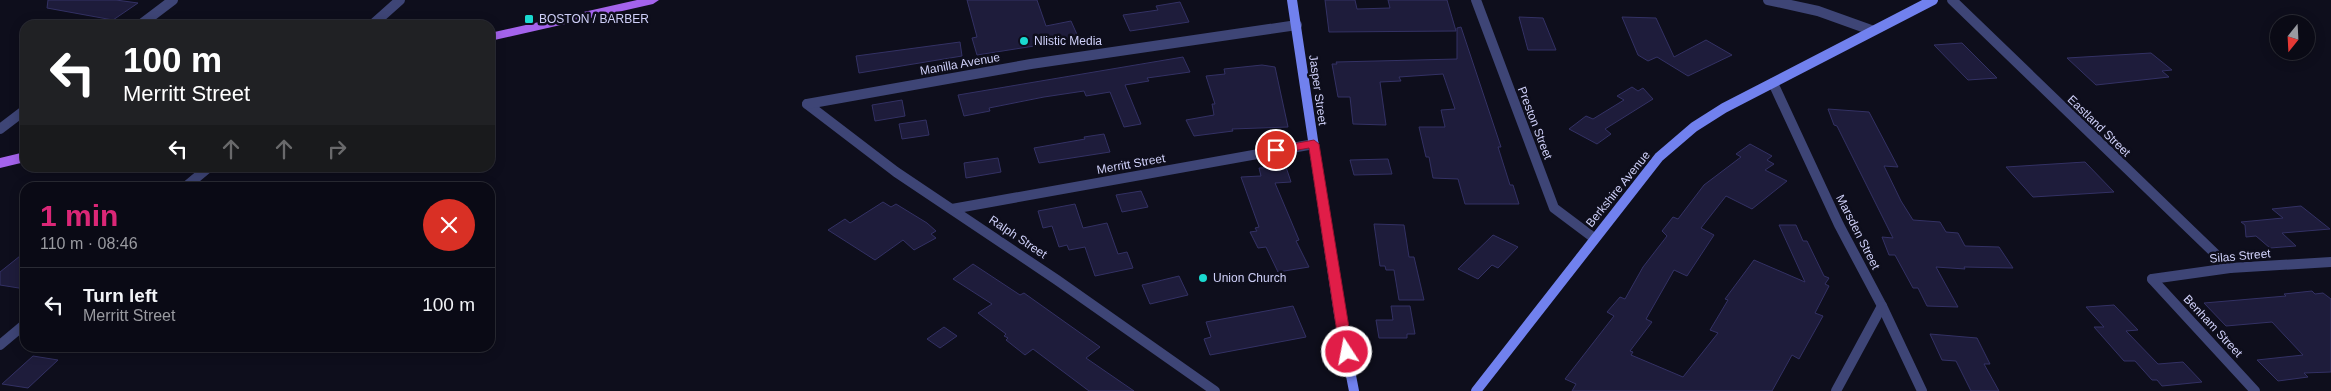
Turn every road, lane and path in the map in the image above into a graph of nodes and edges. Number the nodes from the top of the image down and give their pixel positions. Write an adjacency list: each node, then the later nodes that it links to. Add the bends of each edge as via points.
1 (173, 0): 9 (street)
2 (400, 0): 10 (street)
3 (651, 0): 13 (main road)
4 (1292, 0): 11 (main road, Jasper Street)
5 (1476, 0): 24 (street, Preston Street, via 1554,208)
6 (1768, 0): 12 (street, via 1818,11)
7 (1933, 0): 12 (main road, Berkshire Avenue)
8 (1952, 0): 26 (street, Eastland Street)
9 (147, 20)
10 (378, 20)
11 (1297, 25): 15 (street, Manilla Avenue, via 1040,62); 18 (main road, Jasper Street)
12 (1871, 30): 14 (main road, Berkshire Avenue)
13 (495, 36)
14 (1773, 82): 24 (main road, Berkshire Avenue, via 1709,118 1659,157); 28 (street, Marsden Street, via 1839,225)
15 (807, 104): 23 (street, Ralph Street, via 896,172)
16 (20, 114): 17 (street)
17 (0, 129)
18 (1314, 144): 23 (street, Merritt Street); 32 (main road, Jasper Street)
19 (20, 158): 20 (main road)
20 (0, 163)
21 (203, 172): 22 (street)
22 (191, 182)
23 (952, 209): 31 (street, Ralph Street)
24 (1594, 238): 33 (main road, Berkshire Avenue)
25 (2330, 263): 26 (street, Silas Street)
26 (2230, 268): 27 (street, Silas Street)
27 (2152, 279): 36 (street, Benham Street)
28 (1882, 306): 34 (street); 35 (street, Marsden Street)
29 (20, 328): 30 (street)
30 (0, 346)
31 (1215, 391)
32 (1354, 391)
33 (1476, 391)
34 (1836, 391)
35 (1922, 391)
36 (2254, 391)

